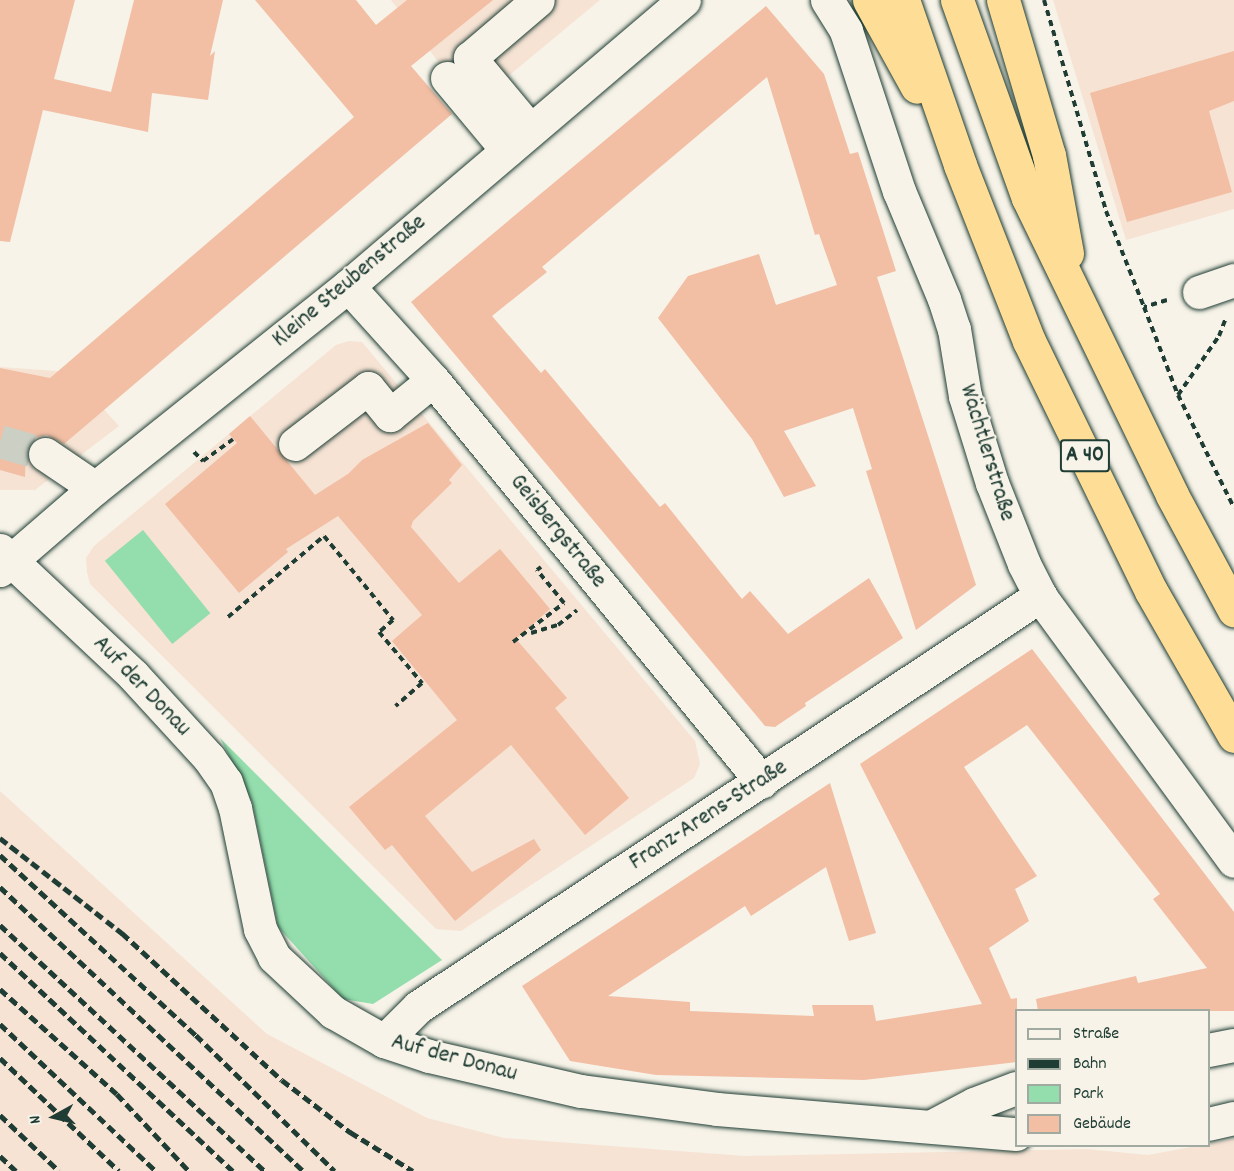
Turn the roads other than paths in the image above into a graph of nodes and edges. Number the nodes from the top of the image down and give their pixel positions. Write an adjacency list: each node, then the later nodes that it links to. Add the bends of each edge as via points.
1 (538, 0): 9 (street, via 470,58)
2 (684, 0): 9 (street, Kleine Steubenstraße)
3 (827, 0): 20 (street, Wächtlerstraße, via 846,31 899,191 944,299 954,329 965,396 992,483)
4 (869, 0): 10 (highway)
5 (903, 0): 10 (highway, A 40)
6 (957, 0): 13 (highway, A 40, via 1028,198)
7 (1003, 0): 13 (highway, via 1049,155)
8 (447, 78): 9 (street)
9 (518, 140): 12 (street, Kleine Steubenstraße)
10 (960, 165): 22 (highway, A 40, via 1040,362 1151,591)
11 (1234, 280): 14 (street)
12 (348, 286): 15 (street, Geisbergstraße); 18 (street, Kleine Steubenstraße)
13 (1073, 291): 21 (highway, A 40, via 1172,495)
14 (1199, 292)
15 (433, 380): 16 (street, via 390,415 368,388); 23 (street, Geisbergstraße)
16 (296, 444)
17 (45, 454): 18 (street)
18 (95, 488): 19 (street, Kleine Steubenstraße)
19 (5, 561): 25 (street, Auf der Donau, via 133,675 209,758 226,782 235,808 260,929 274,957 333,1012)
20 (1040, 596): 23 (street, Franz-Arens-Straße); 24 (street, Wächtlerstraße)
21 (1234, 610)
22 (1234, 736)
23 (762, 782): 25 (street, Franz-Arens-Straße, via 418,1007)
24 (1234, 861)
25 (384, 1041): 31 (street, Auf der Donau, via 429,1056 581,1091 717,1109)
26 (1234, 1045): 27 (street)
27 (1210, 1050)
28 (1015, 1089): 31 (street)
29 (1234, 1118): 30 (street)
30 (1210, 1124)
31 (932, 1126): 32 (street, Auf der Donau)
32 (1015, 1134)

